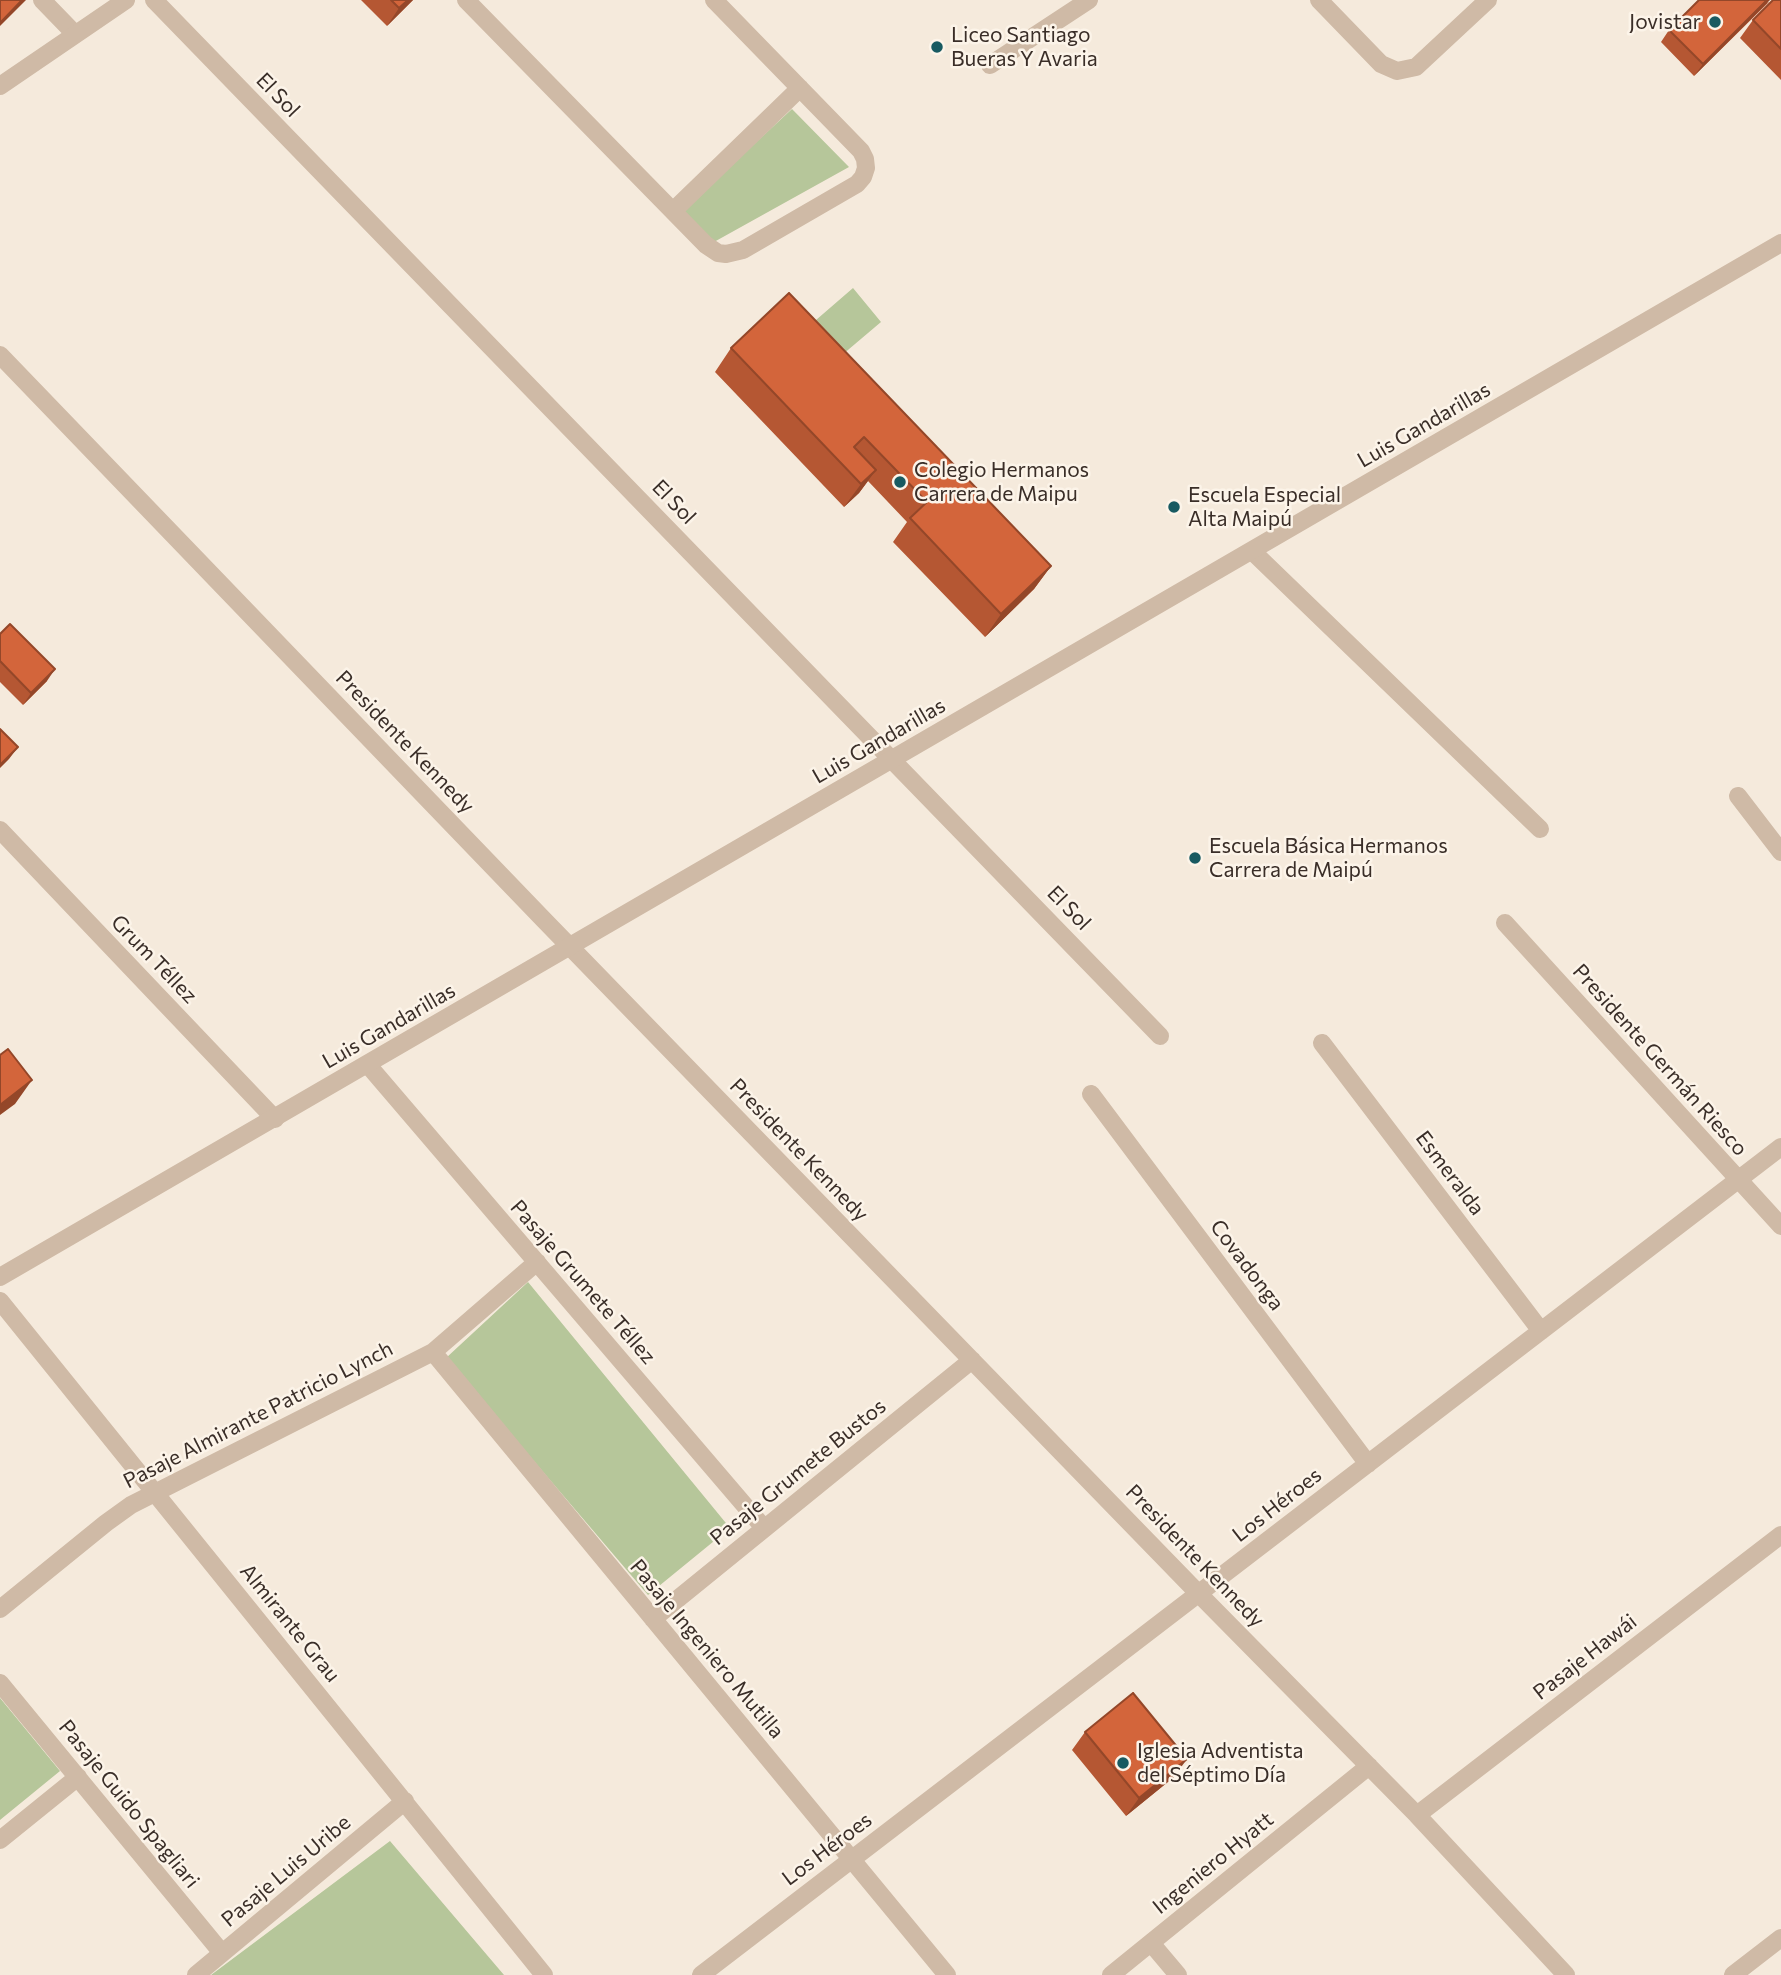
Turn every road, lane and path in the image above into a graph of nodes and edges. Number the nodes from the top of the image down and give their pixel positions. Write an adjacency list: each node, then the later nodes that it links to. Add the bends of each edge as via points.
1 (42, 0): 9 (street)
2 (126, 0): 9 (street)
3 (154, 0): 17 (street, El Sol)
4 (466, 0): 13 (street)
5 (714, 0): 12 (street)
6 (1089, 0): 10 (street)
7 (1319, 0): 8 (street, via 1381,64 1397,71 1416,67)
8 (1488, 0)
9 (75, 34): 11 (street)
10 (990, 65)
11 (0, 86)
12 (800, 88): 13 (street); 13 (street, via 861,150 866,168 858,184 735,254 712,250)
13 (673, 211)
14 (1781, 243): 16 (street, Luis Gandarillas)
15 (0, 355): 23 (street, Presidente Kennedy)
16 (1252, 551): 17 (street, Luis Gandarillas); 19 (street)
17 (892, 760): 23 (street, Luis Gandarillas); 24 (street, El Sol)
18 (1738, 796): 21 (street)
19 (1540, 829)
20 (0, 831): 28 (street, Grum Téllez)
21 (1781, 852)
22 (1505, 923): 30 (street, Presidente Germán Riesco)
23 (570, 947): 26 (street, Luis Gandarillas); 37 (street, Presidente Kennedy)
24 (1160, 1035)
25 (1322, 1043): 35 (street, Esmeralda)
26 (368, 1065): 28 (street, Luis Gandarillas); 32 (street, Pasaje Grumete Téllez)
27 (1091, 1094): 38 (street, Covadonga)
28 (275, 1119): 33 (street, Luis Gandarillas)
29 (1781, 1147): 30 (street, Los Héroes)
30 (1738, 1180): 31 (street, Presidente Germán Riesco); 35 (street, Los Héroes)
31 (1781, 1226)
32 (537, 1262): 36 (street, Pasaje Almirante Patricio Lynch); 40 (street, Pasaje Grumete Téllez)
33 (0, 1277)
34 (0, 1301): 39 (street, Almirante Grau)
35 (1541, 1331): 38 (street, Los Héroes)
36 (433, 1352): 39 (street, Pasaje Almirante Patricio Lynch); 44 (street, Pasaje Ingeniero Mutilla)
37 (972, 1360): 40 (street, Pasaje Grumete Bustos); 42 (street, Presidente Kennedy)
38 (1368, 1464): 42 (street, Los Héroes)
39 (154, 1492): 43 (street, Pasaje Almirante Patricio Lynch, via 106,1523); 48 (street, Almirante Grau)
40 (764, 1528): 44 (street, Pasaje Grumete Bustos)
41 (1781, 1535): 49 (street, Pasaje Hawái)
42 (1199, 1594): 46 (street, Presidente Kennedy); 51 (street, Los Héroes)
43 (0, 1609)
44 (653, 1619): 51 (street, Pasaje Ingeniero Mutilla)
45 (0, 1683): 47 (street, Pasaje Guido Spagliari)
46 (1369, 1766): 49 (street, Presidente Kennedy); 53 (street, Ingeniero Hyatt)
47 (78, 1777): 50 (street); 54 (street, Pasaje Guido Spagliari)
48 (405, 1801): 54 (street, Pasaje Luis Uribe); 56 (street, Almirante Grau)
49 (1417, 1815): 61 (street, Presidente Kennedy)
50 (0, 1840)
51 (851, 1859): 57 (street, Los Héroes); 58 (street, Pasaje Ingeniero Mutilla)
52 (1781, 1938): 62 (street)
53 (1151, 1943): 59 (street, Ingeniero Hyatt); 60 (street)
54 (222, 1953): 55 (street, Pasaje Luis Uribe)
55 (196, 1975)
56 (544, 1975)
57 (701, 1975)
58 (947, 1975)
59 (1111, 1975)
60 (1178, 1975)
61 (1566, 1975)
62 (1733, 1975)

